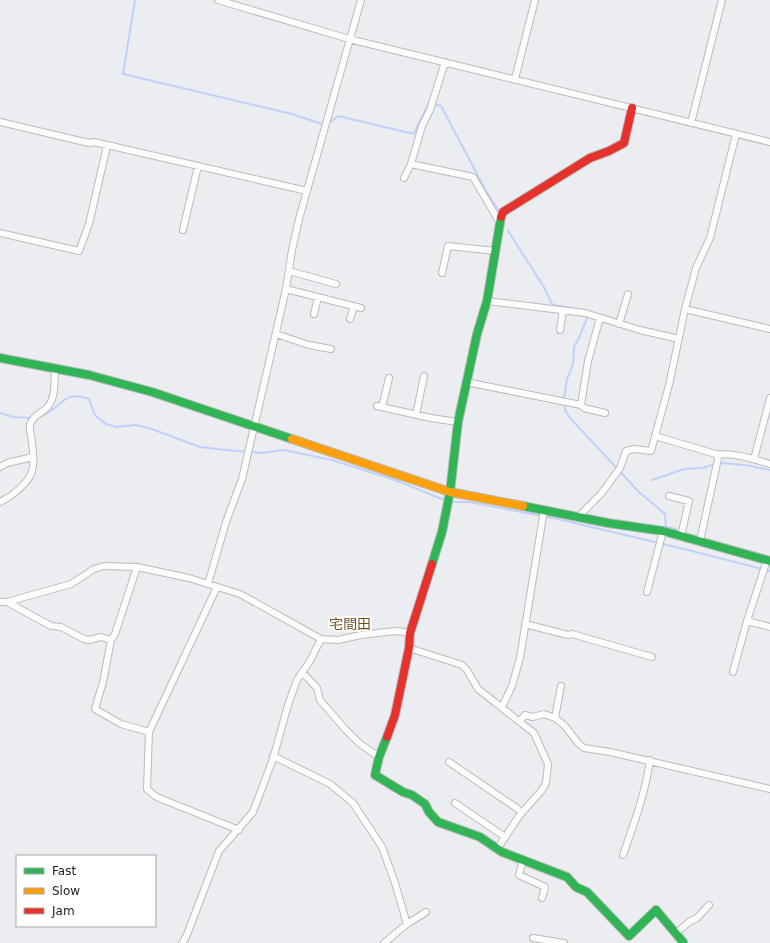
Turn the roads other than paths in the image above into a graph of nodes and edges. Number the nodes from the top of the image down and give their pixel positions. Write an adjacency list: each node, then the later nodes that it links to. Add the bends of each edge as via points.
1 (218, 0): 5 (street)
2 (360, 0): 5 (street)
3 (535, 0): 7 (street)
4 (722, 0): 10 (street)
5 (350, 39): 6 (street); 17 (street)
6 (445, 62): 7 (street); 14 (street)
7 (515, 79): 8 (street)
8 (632, 108): 10 (street); 18 (street, via 624,142 577,165 503,212)
9 (0, 122): 13 (street)
10 (691, 123): 11 (street)
11 (736, 134): 12 (street); 31 (street, via 710,238 696,268)
12 (770, 142)
13 (107, 146): 15 (street); 20 (street, via 89,224 79,251)
14 (411, 164): 16 (street); 18 (street, via 473,177)
15 (198, 166): 17 (street); 19 (street)
16 (404, 178)
17 (307, 191): 22 (street)
18 (500, 224): 21 (street)
19 (183, 230)
20 (0, 233)
21 (496, 251): 23 (street, via 448,246); 28 (street)
22 (289, 271): 24 (street); 25 (street)
23 (442, 273)
24 (336, 284)
25 (286, 289): 27 (street); 39 (street)
26 (628, 294): 36 (street)
27 (318, 297): 29 (street); 33 (street)
28 (487, 301): 32 (street); 46 (street)
29 (354, 306): 30 (street); 35 (street)
30 (361, 308)
31 (685, 309): 37 (street); 40 (street)
32 (563, 310): 34 (street); 38 (street)
33 (314, 314)
34 (600, 318): 36 (street); 48 (street, via 588,361)
35 (350, 319)
36 (619, 324): 40 (street)
37 (770, 329)
38 (560, 330)
39 (276, 334): 41 (street); 52 (street)
40 (679, 339): 53 (street)
41 (331, 349)
42 (0, 358): 43 (street)
43 (55, 369): 52 (street, via 146,390); 55 (street, via 53,396 49,406 36,414 30,424)
44 (424, 376): 50 (street)
45 (386, 382): 50 (street, via 380,407)
46 (466, 382): 48 (street); 51 (street)
47 (770, 398): 56 (street)
48 (581, 405): 49 (street)
49 (605, 413)
50 (416, 415): 51 (street)
51 (458, 422): 60 (street)
52 (253, 426): 60 (street); 69 (street, via 242,479)
53 (656, 436): 54 (street); 63 (street, via 651,451 626,451 620,468 601,494)
54 (719, 454): 56 (street); 66 (street)
55 (33, 457): 58 (street); 61 (street, via 30,478)
56 (754, 459): 57 (street)
57 (770, 464)
58 (0, 467)
59 (668, 496): 65 (street, via 689,501)
60 (449, 498): 62 (street); 77 (street, via 442,532)
61 (0, 502)
62 (544, 510): 63 (street); 75 (street)
63 (579, 516): 64 (street)
64 (663, 531): 65 (street); 71 (street)
65 (681, 536): 66 (street)
66 (700, 541): 67 (street)
67 (768, 560): 74 (street)
68 (137, 567): 69 (street); 73 (street, via 104,566 94,569 71,584); 79 (street)
69 (208, 584): 70 (street)
70 (217, 587): 78 (street, via 240,594); 88 (street)
71 (647, 592)
72 (0, 602): 73 (street)
73 (7, 602): 79 (street, via 51,626 69,630 84,639 101,637)
74 (747, 621): 76 (street); 83 (street)
75 (525, 624): 81 (street, via 572,634); 85 (street, via 520,658 512,686)
76 (770, 627)
77 (410, 633): 78 (street, via 398,631 338,640); 80 (street)
78 (321, 639): 82 (street)
79 (111, 640): 88 (street, via 104,682 95,709 121,724)
80 (409, 648): 85 (street, via 462,665 478,688); 90 (street, via 395,715)
81 (652, 657)
82 (302, 672): 89 (street, via 288,705); 90 (street, via 317,688 320,700 345,729)
83 (733, 672)
84 (561, 686): 86 (street)
85 (502, 707): 87 (street)
86 (555, 718): 87 (street, via 544,714 534,717 525,715); 91 (street, via 584,748)
87 (520, 721): 97 (street, via 534,733 540,744 548,764 546,783)
88 (149, 732): 96 (street, via 147,789 155,796)
89 (273, 756): 96 (street, via 253,812); 104 (street, via 330,784 353,803 382,847)
90 (379, 757): 98 (street, via 375,775 425,804 438,822 480,837)
91 (650, 760): 93 (street); 99 (street, via 645,791)
92 (449, 762): 95 (street)
93 (770, 789)
94 (455, 803): 97 (street)
95 (518, 809)
96 (239, 830): 107 (street, via 219,851)
97 (505, 837): 98 (street)
98 (498, 848): 100 (street)
99 (623, 855)
100 (523, 860): 101 (street, via 519,874 545,887); 105 (street, via 567,877 576,887 587,892 629,936 656,910)
101 (542, 898)
102 (709, 905): 105 (street, via 697,918)
103 (426, 912): 104 (street)
104 (407, 924): 108 (street)
105 (676, 933): 110 (street)
106 (533, 938): 109 (street)
107 (182, 943)
108 (384, 943)
109 (564, 943)
110 (682, 943)

